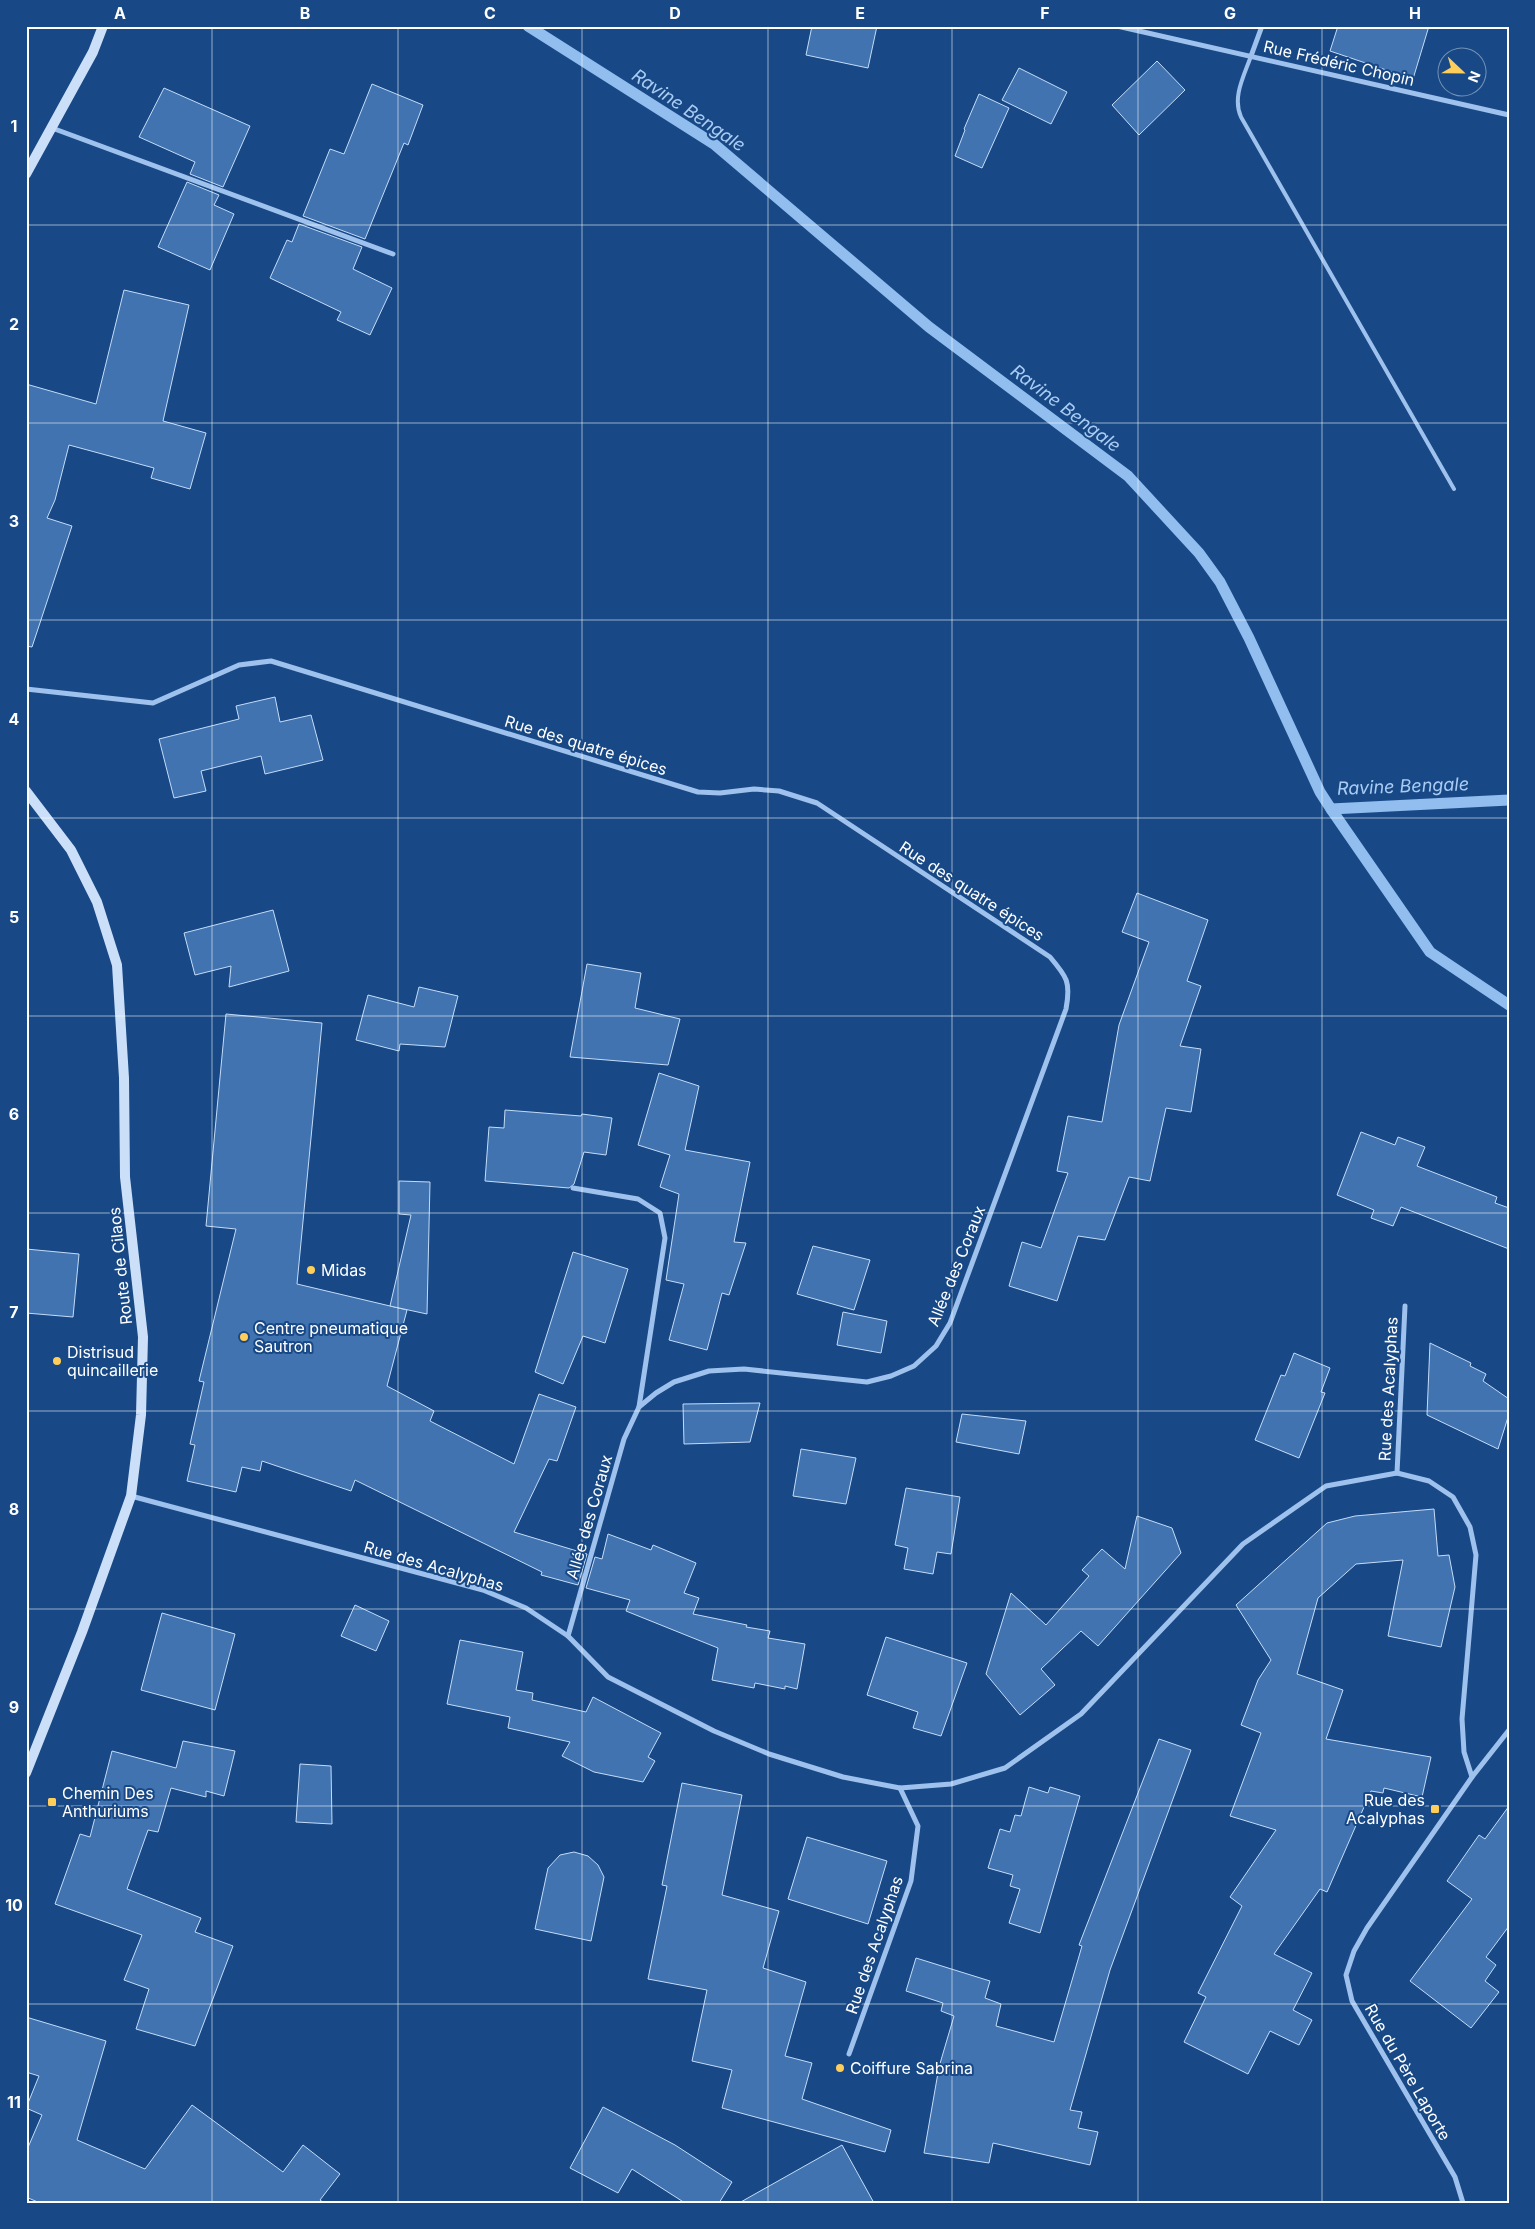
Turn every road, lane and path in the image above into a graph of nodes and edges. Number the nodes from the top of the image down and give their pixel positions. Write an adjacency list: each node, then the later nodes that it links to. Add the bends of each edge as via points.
1 (104, 26): 6 (main road)
2 (1117, 26): 4 (street, Rue Frédéric Chopin)
3 (1262, 26): 4 (street, Rue Frédéric Chopin)
4 (1251, 56): 5 (street, Rue Frédéric Chopin); 9 (lane, via 1237,98 1241,117)
5 (1509, 115)
6 (52, 128): 7 (main road); 8 (street)
7 (26, 174)
8 (393, 254)
9 (1454, 489)
10 (26, 689): 12 (street, Rue des quatre épices, via 153,703 239,665 270,661 698,792 779,791 817,803 1050,957 1066,975 1069,994)
11 (26, 791): 17 (main road, Route de Cilaos, via 72,850 96,902 117,965 126,1177 143,1337 141,1415)
12 (1066, 1009): 15 (street, Allée des Coraux, via 950,1323 936,1346 914,1366 867,1382 744,1369 709,1371 674,1382)
13 (573, 1188): 15 (street, Allée des Coraux, via 638,1199 660,1213 665,1238)
14 (1405, 1306): 16 (street, Rue des Acalyphas)
15 (639, 1407): 18 (street, Allée des Coraux, via 624,1439)
16 (1397, 1473): 21 (street, Rue des Acalyphas, via 1429,1481 1453,1497 1470,1527 1476,1555 1462,1720 1464,1752); 22 (street, Rue des Acalyphas, via 1326,1486 1243,1544 1081,1714 1004,1768 951,1784)
17 (131, 1496): 18 (street, Rue des Acalyphas, via 483,1590 526,1608); 20 (main road, Route de Cilaos)
18 (568, 1636): 22 (street, Rue des Acalyphas, via 608,1676 714,1730 769,1754 834,1774)
19 (1509, 1730): 21 (street, Rue du Père Laporte)
20 (26, 1773)
21 (1472, 1777): 24 (street, Rue du Père Laporte, via 1367,1928 1346,1975 1352,2002 1455,2177)
22 (900, 1788): 23 (street, Rue des Acalyphas, via 918,1826 911,1882)
23 (849, 2054)
24 (1463, 2203)

